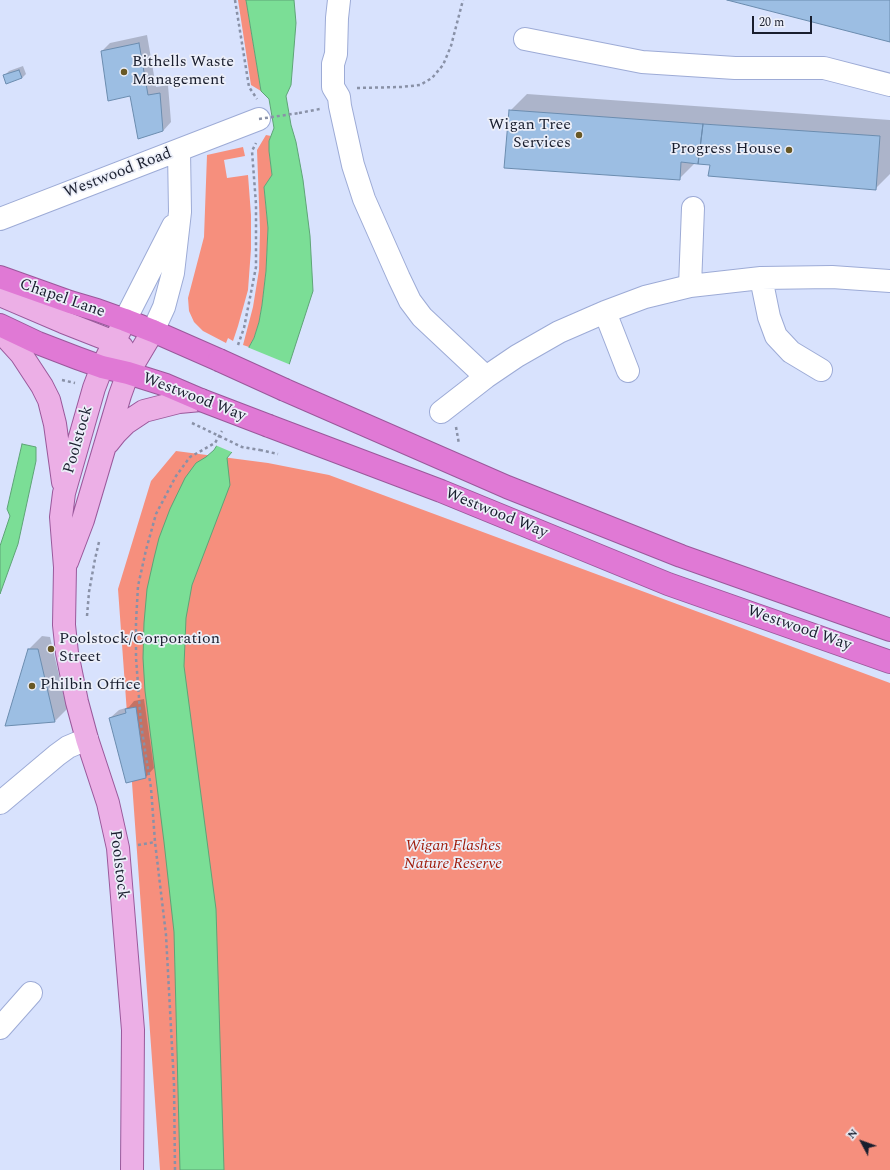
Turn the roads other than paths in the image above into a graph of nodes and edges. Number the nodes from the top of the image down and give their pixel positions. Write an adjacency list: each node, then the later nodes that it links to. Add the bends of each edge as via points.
1 (339, 0): 24 (street, via 333,87 348,93 340,106 353,165 364,198 410,301 422,317)
2 (525, 39): 3 (street, via 642,62 735,68 824,68)
3 (890, 85)
4 (262, 118): 5 (street)
5 (179, 151): 7 (street, Westwood Road); 8 (street, Westwood Road)
6 (693, 208): 12 (street)
7 (180, 212): 15 (street, Westwood Road); 18 (street, Westwood Road, via 173,274 164,306)
8 (0, 219)
9 (0, 278): 15 (highway, Chapel Lane)
10 (760, 278): 11 (street, via 832,277); 12 (street); 21 (street, via 776,336 791,352)
11 (890, 281)
12 (690, 286): 14 (street, via 646,297)
13 (0, 295): 19 (main road)
14 (606, 312): 22 (street); 24 (street, via 559,332)
15 (125, 320): 18 (highway, Westwood Way); 19 (main road, Poolstock)
16 (0, 325): 20 (highway, via 38,344)
17 (0, 331): 28 (main road, via 21,354 49,400 55,424)
18 (152, 331): 23 (main road, Poolstock); 30 (highway, Westwood Way, bridge, via 507,487 680,556)
19 (114, 342): 20 (main road, Poolstock); 23 (main road, via 122,347 127,355)
20 (102, 367): 23 (highway, Westwood Way); 28 (main road, Poolstock)
21 (821, 370)
22 (628, 371)
23 (128, 373): 25 (highway, Westwood Way); 27 (main road, Poolstock)
24 (486, 377): 26 (street)
25 (201, 400): 27 (main road, via 179,402 144,411 126,423); 31 (highway, Westwood Way, bridge, via 441,491 668,584)
26 (441, 412)
27 (102, 453): 29 (main road, Poolstock, via 83,520)
28 (64, 493): 29 (main road, Poolstock, via 61,517)
29 (65, 567): 32 (main road, Poolstock, via 64,626 72,678)
30 (890, 630)
31 (890, 662)
32 (87, 739): 33 (street, via 57,755); 36 (main road, Poolstock, via 108,802 118,848 133,1030)
33 (0, 803)
34 (30, 993): 35 (street)
35 (0, 1028)
36 (132, 1170)

